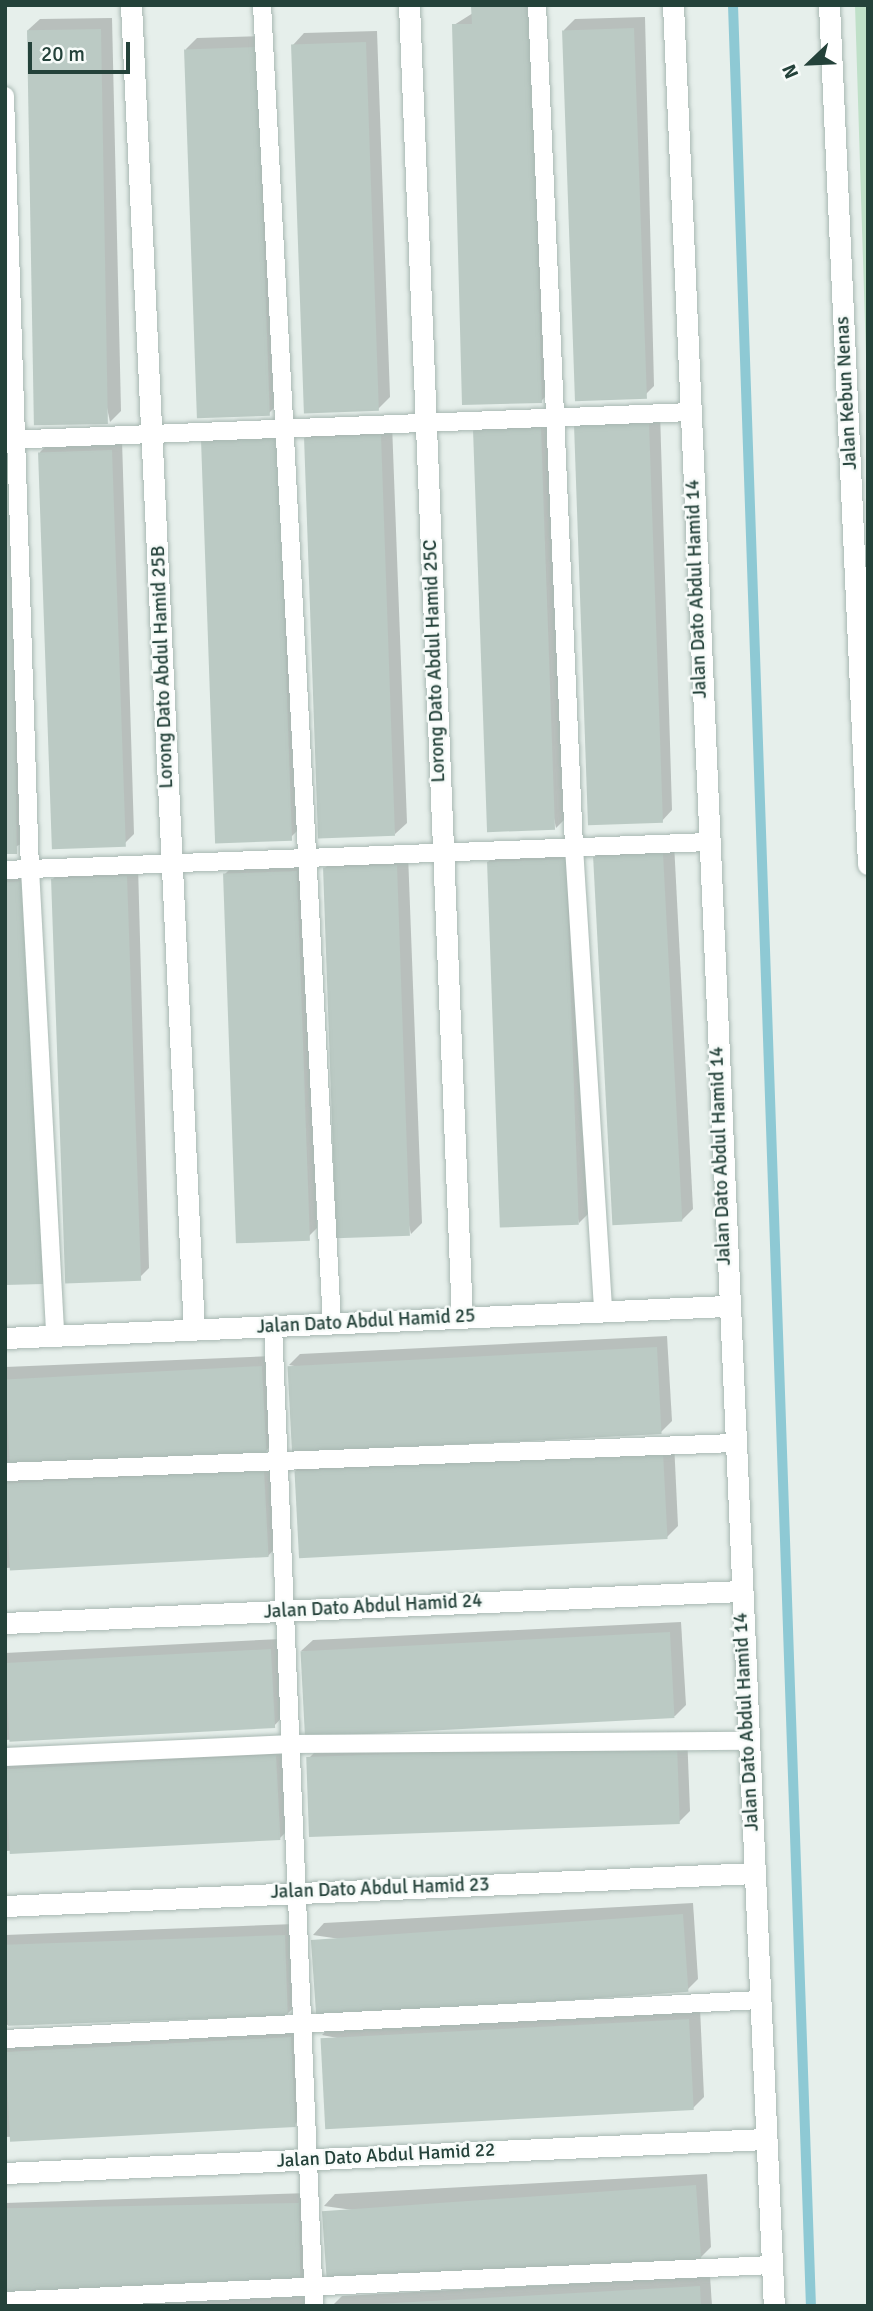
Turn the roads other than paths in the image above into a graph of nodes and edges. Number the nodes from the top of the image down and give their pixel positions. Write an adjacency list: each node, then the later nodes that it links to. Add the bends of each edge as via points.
1 (131, 5): 12 (street, Lorong Dato Abdul Hamid 25B)
2 (262, 5): 11 (lane)
3 (409, 5): 10 (street, Lorong Dato Abdul Hamid 25C)
4 (537, 5): 9 (lane)
5 (673, 5): 8 (street, Jalan Dato Abdul Hamid 14)
6 (830, 5): 19 (street, Jalan Kebun Nenas)
7 (5, 96): 13 (lane)
8 (690, 412): 9 (lane); 14 (street, Jalan Dato Abdul Hamid 14)
9 (555, 418): 10 (lane); 15 (lane)
10 (426, 423): 11 (lane); 16 (street, Lorong Dato Abdul Hamid 25C)
11 (289, 429): 12 (lane); 17 (lane)
12 (154, 434): 13 (lane); 18 (street, Lorong Dato Abdul Hamid 25B)
13 (11, 440): 20 (lane)
14 (708, 842): 15 (lane); 22 (street, Jalan Dato Abdul Hamid 14)
15 (574, 847): 16 (lane); 23 (lane)
16 (443, 852): 17 (lane); 24 (street, Lorong Dato Abdul Hamid 25C)
17 (311, 858): 18 (lane); 25 (lane)
18 (170, 863): 20 (lane); 27 (street, Lorong Dato Abdul Hamid 25B)
19 (868, 864)
20 (30, 869): 21 (lane); 28 (lane)
21 (5, 870)
22 (727, 1306): 23 (street, Jalan Dato Abdul Hamid 25); 30 (street, Jalan Dato Abdul Hamid 14)
23 (603, 1311): 24 (street, Jalan Dato Abdul Hamid 25)
24 (462, 1317): 25 (street, Jalan Dato Abdul Hamid 25)
25 (332, 1324): 26 (street, Jalan Dato Abdul Hamid 25)
26 (273, 1326): 27 (street, Jalan Dato Abdul Hamid 25); 31 (lane)
27 (194, 1329): 28 (street, Jalan Dato Abdul Hamid 25)
28 (55, 1336): 29 (street, Jalan Dato Abdul Hamid 25)
29 (5, 1338)
30 (733, 1443): 31 (lane); 33 (street, Jalan Dato Abdul Hamid 14)
31 (281, 1461): 32 (lane); 34 (lane)
32 (5, 1472)
33 (740, 1591): 34 (street, Jalan Dato Abdul Hamid 24); 36 (street, Jalan Dato Abdul Hamid 14)
34 (288, 1611): 35 (street, Jalan Dato Abdul Hamid 24); 37 (lane)
35 (5, 1623)
36 (748, 1741): 37 (lane); 39 (street, Jalan Dato Abdul Hamid 14)
37 (292, 1744): 38 (lane); 40 (lane)
38 (5, 1757)
39 (754, 1873): 40 (street, Jalan Dato Abdul Hamid 23); 42 (street, Jalan Dato Abdul Hamid 14)
40 (297, 1893): 41 (street, Jalan Dato Abdul Hamid 23); 43 (lane)
41 (5, 1906)
42 (760, 2000): 43 (lane); 45 (street, Jalan Dato Abdul Hamid 14)
43 (301, 2028): 44 (lane); 46 (lane)
44 (5, 2039)
45 (766, 2139): 46 (street, Jalan Dato Abdul Hamid 22); 48 (street, Jalan Dato Abdul Hamid 14)
46 (306, 2160): 47 (street, Jalan Dato Abdul Hamid 22); 49 (lane)
47 (5, 2173)
48 (772, 2265): 49 (lane); 51 (street, Jalan Dato Abdul Hamid 14)
49 (313, 2298): 50 (lane)
50 (5, 2301)
51 (774, 2306)

